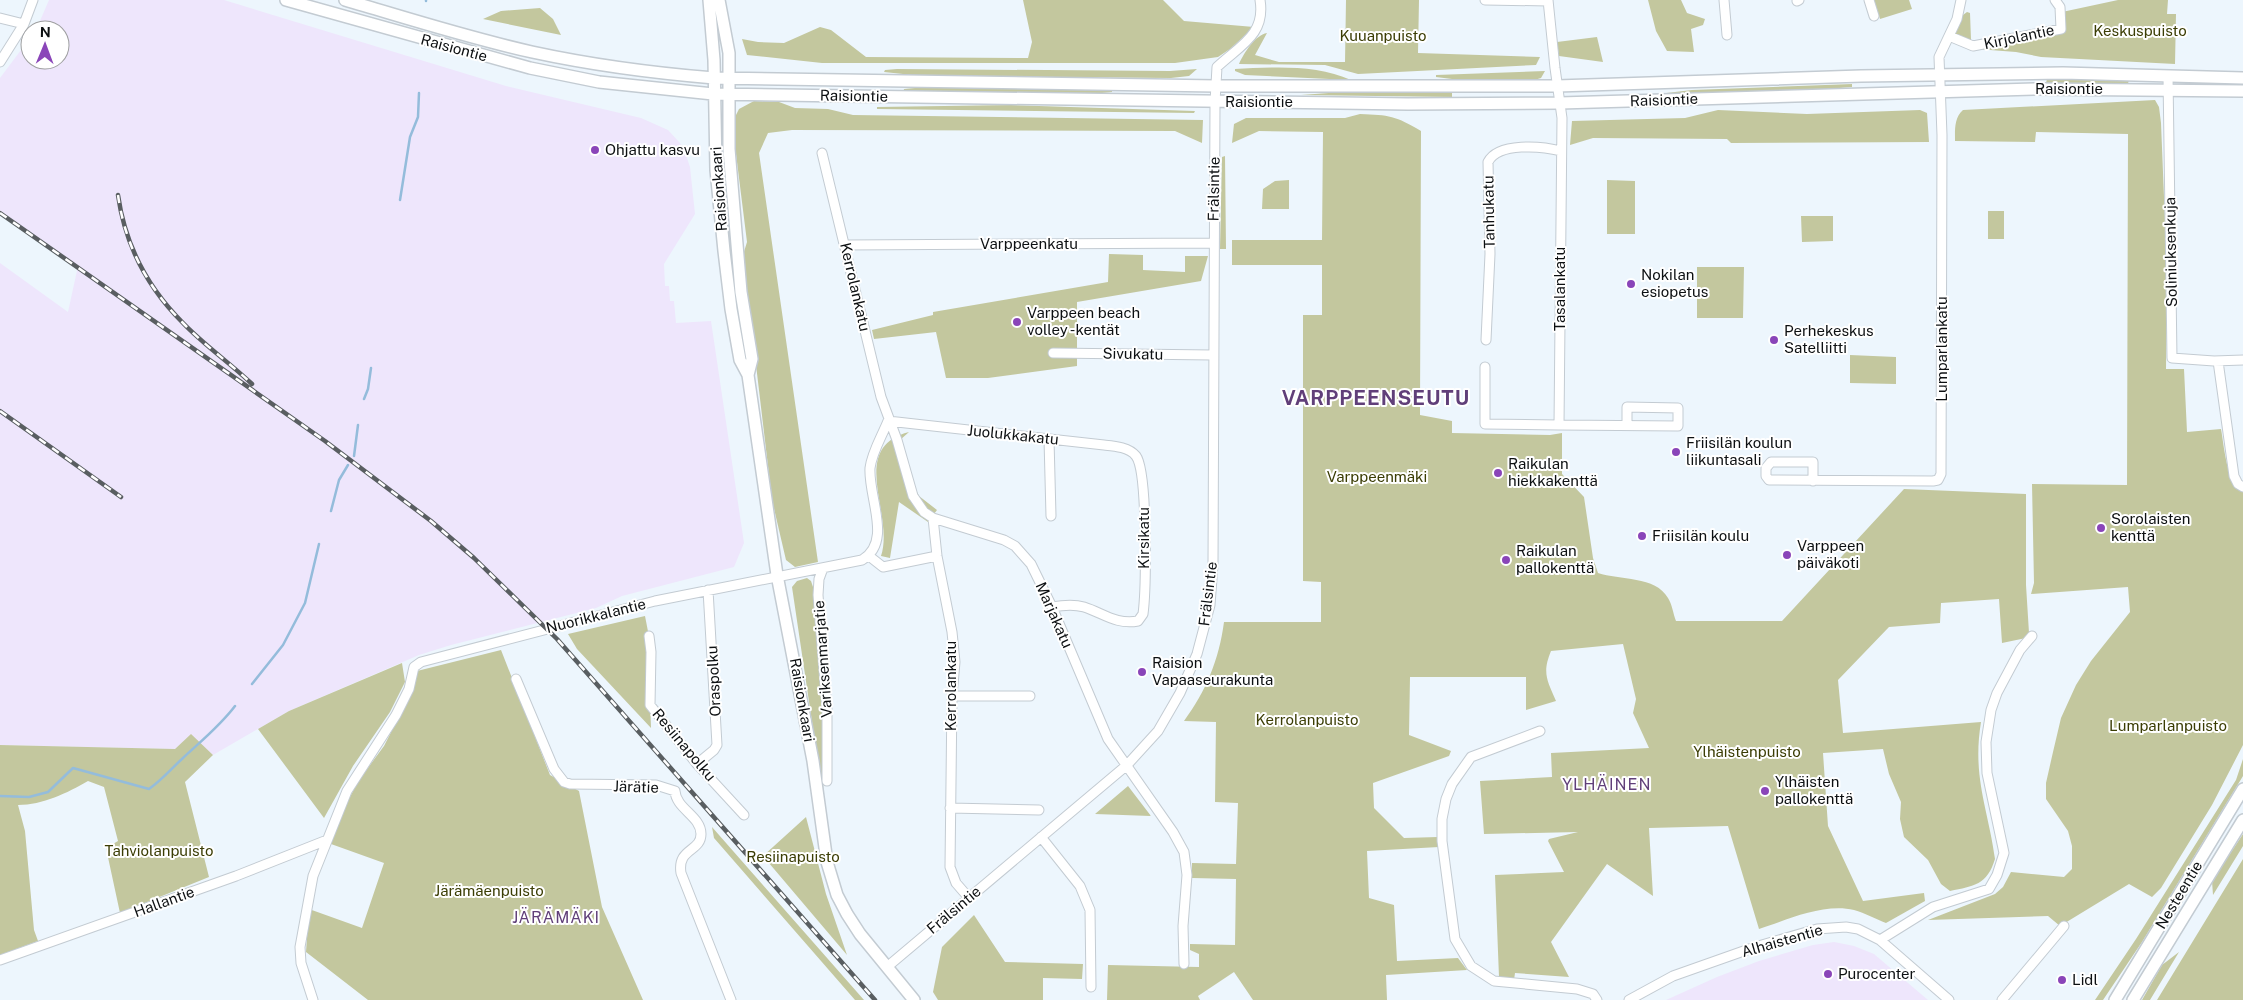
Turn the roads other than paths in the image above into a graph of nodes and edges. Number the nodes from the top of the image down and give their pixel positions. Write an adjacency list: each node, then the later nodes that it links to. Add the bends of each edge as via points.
1 (33, 0): 15 (street)
2 (286, 0): 31 (main road, Raisiontie, via 530,68 599,82)
3 (345, 0): 23 (main road, Raisiontie, via 532,52 626,68)
4 (709, 0): 23 (main road, Raisionkaari)
5 (720, 0): 24 (main road, Raisionkaari, via 729,53)
6 (1260, 0): 26 (street, Frälsintie, via 1259,26 1217,67)
7 (1485, 0): 12 (street)
8 (1724, 0): 18 (street)
9 (1869, 0): 13 (street)
10 (1961, 0): 19 (street, Lumparlankatu)
11 (2055, 0): 19 (street, Kirjolantie, via 2060,7 2061,29 1973,46)
12 (1548, 1): 27 (street, Tasalankatu)
13 (1874, 16)
14 (0, 18): 16 (street)
15 (26, 20)
16 (20, 23)
17 (20, 30): 20 (street)
18 (1727, 35)
19 (1949, 36): 21 (street, Lumparlankatu, via 1939,57)
20 (0, 62)
21 (1940, 75): 22 (main road, Raisiontie, via 2062,73); 27 (main road, Raisiontie); 30 (street, Lumparlankatu)
22 (2168, 76): 25 (main road, Raisiontie); 28 (street, Soliniuksenkuja)
23 (714, 78): 24 (main road, Raisiontie); 31 (main road, Raisionkaari)
24 (729, 78): 26 (main road, Raisiontie); 32 (main road, Raisionkaari)
25 (2243, 78)
26 (1216, 86): 27 (main road, Raisiontie); 33 (street, Frälsintie)
27 (1557, 86): 34 (street, Tasalankatu)
28 (2168, 89): 29 (main road, Raisiontie); 30 (main road, Raisiontie); 43 (street, Soliniuksenkuja, via 2172,358)
29 (2243, 91)
30 (1941, 92): 34 (main road, Raisiontie); 51 (street, Lumparlankatu, via 1941,474 1938,480 1933,481)
31 (713, 94): 32 (main road, Raisiontie); 45 (main road, Raisionkaari, via 716,170 729,294 740,360)
32 (729, 94): 33 (main road, Raisiontie); 45 (main road, Raisionkaari, via 729,149 741,292 752,359)
33 (1214, 102): 34 (main road, Raisiontie); 37 (street, Frälsintie)
34 (1560, 104): 35 (street, Tasalankatu)
35 (1561, 152): 39 (street, Tanhukatu, via 1509,148 1496,152 1488,162 1490,254); 47 (street, Tasalankatu)
36 (822, 153): 38 (street, Kerrolankatu)
37 (1213, 243): 38 (street, Varppeenkatu); 41 (street, Frälsintie)
38 (845, 245): 46 (street, Kerrolankatu)
39 (1486, 340)
40 (1053, 353): 41 (street, Sivukatu)
41 (1212, 355): 68 (street, Frälsintie, via 1213,565 1206,627 1188,676 1169,713)
42 (2243, 360): 43 (street, Soliniuksenkuja)
43 (2218, 361): 52 (street, via 2234,476)
44 (1485, 367): 47 (street, via 1485,424)
45 (748, 375): 58 (main road, Raisionkaari)
46 (888, 421): 49 (street, Juolukkakatu); 54 (street, Kerrolankatu, via 897,440 913,496 924,512); 55 (street, via 871,464 878,532)
47 (1559, 425): 48 (street)
48 (1627, 425): 48 (street, via 1627,408 1678,408 1678,426)
49 (1049, 439): 50 (street, Juolukkakatu, via 1127,449); 53 (street)
50 (1136, 455): 60 (street, Kirsikatu, via 1143,490 1143,614 1138,620 1118,621 1086,607)
51 (1813, 481): 51 (street, Lumparlankatu, via 1769,480 1765,472 1771,462 1813,462)
52 (2243, 486)
53 (1050, 516)
54 (933, 518): 56 (street, Kerrolankatu); 60 (street, Marjakatu, via 1015,546 1031,564)
55 (870, 556): 56 (street, via 883,567); 57 (street)
56 (936, 556): 64 (street, Kerrolankatu, via 954,647)
57 (823, 568): 58 (street); 69 (street, Variksenmarjatie, via 818,595 827,709)
58 (778, 575): 59 (street, Nuorikkalantie); 83 (main road, Raisionkaari, via 800,686 831,880 847,914)
59 (708, 590): 67 (street, Oraspolku, via 717,745); 77 (street, Nuorikkalantie, via 503,639 418,664 406,697 347,791)
60 (1052, 607): 68 (street, Marjakatu, via 1108,739)
61 (649, 636): 67 (street, Resiinapolku, via 650,705)
62 (2032, 636): 80 (street, via 2020,650 1997,693 1986,742 1987,772 2004,853 1998,875 1989,888 1933,907)
63 (516, 679): 86 (street, Järätie, via 554,769 564,782 581,786 656,786 675,791 678,801 698,824 699,842 682,858 681,873)
64 (952, 696): 65 (street); 72 (street, Kerrolankatu)
65 (1030, 696)
66 (1540, 731): 88 (street, via 1471,757 1452,784 1442,819 1442,841 1455,939 1471,966 1494,981 1577,989 1593,994)
67 (697, 764): 74 (street, Resiinapolku)
68 (1127, 765): 76 (street, Frälsintie); 82 (street, Marjakatu, via 1184,852 1187,875 1183,918)
69 (827, 781)
70 (2243, 789): 71 (main road, Nesteentie)
71 (2239, 803): 92 (main road, Nesteentie)
72 (950, 808): 73 (street); 78 (street, Kerrolankatu, via 951,875)
73 (1039, 810)
74 (744, 815)
75 (2243, 820): 93 (main road, Nesteentie)
76 (1041, 836): 78 (street, Frälsintie); 84 (street, via 1080,886 1090,910)
77 (327, 840): 81 (street, Hallantie); 85 (street, via 314,876 300,947)
78 (969, 898): 83 (street, Frälsintie)
79 (2064, 926): 91 (street)
80 (1880, 940): 89 (street, Alhaistentie, via 1858,929 1817,929 1673,976); 90 (street, Alhaistentie)
81 (0, 960)
82 (1184, 964)
83 (887, 967): 87 (main road, Raisionkaari)
84 (1092, 987)
85 (313, 1000)
86 (731, 1000)
87 (914, 1000)
88 (1597, 1000)
89 (1629, 1000)
90 (1949, 1000)
91 (2002, 1000)
92 (2115, 1000)
93 (2133, 1000)

